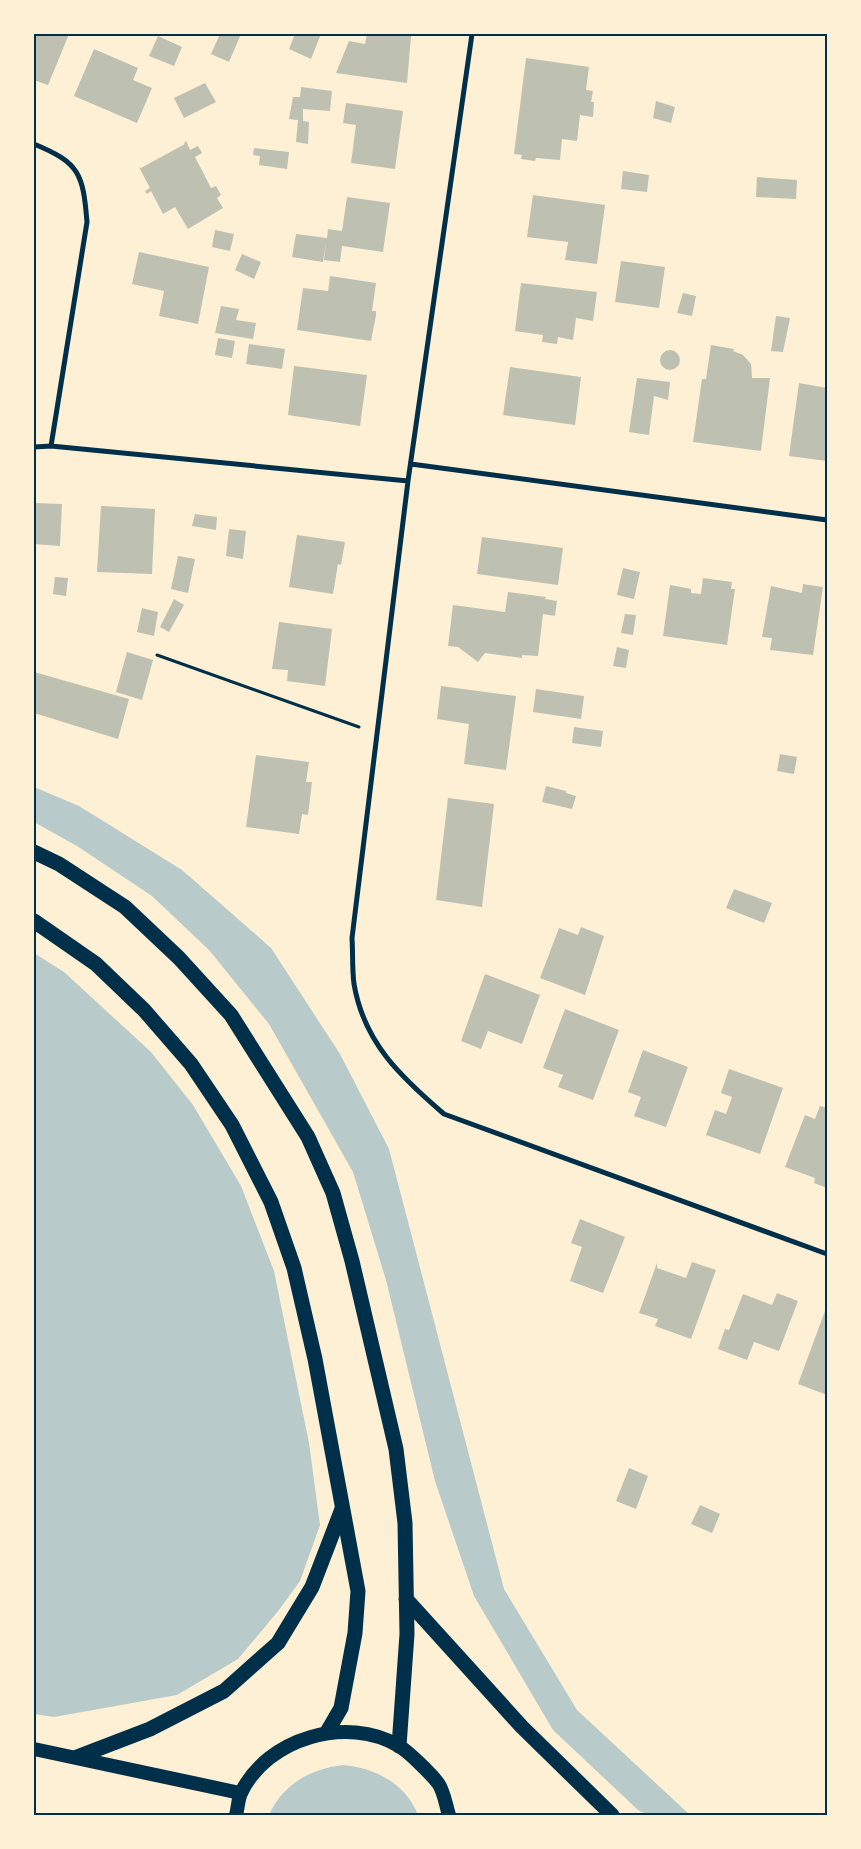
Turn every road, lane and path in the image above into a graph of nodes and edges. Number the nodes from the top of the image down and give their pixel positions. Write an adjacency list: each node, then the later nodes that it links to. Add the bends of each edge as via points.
1 (472, 34): 5 (street)
2 (34, 144): 3 (street, via 57,154 77,170 84,192 87,222)
3 (52, 446): 4 (street); 6 (street)
4 (34, 447)
5 (411, 464): 6 (street); 7 (street)
6 (408, 482): 9 (street)
7 (827, 520)
8 (157, 656): 9 (path)
9 (377, 734): 12 (street, via 352,938 354,984 380,1052 404,1080 444,1114)
10 (34, 852): 14 (highway, via 59,864 125,907 179,958 231,1015 308,1137 333,1193 352,1260 396,1449 405,1523)
11 (34, 921): 13 (highway, via 96,964 144,1010 191,1064 232,1124 271,1202 294,1268 315,1359)
12 (827, 1254)
13 (342, 1510): 15 (highway, via 358,1591 355,1633 341,1708); 18 (highway, via 312,1587 278,1643 224,1691 150,1729)
14 (406, 1599): 16 (highway, via 407,1634); 22 (highway, via 522,1727)
15 (327, 1732): 16 (highway, via 365,1733); 19 (highway, via 292,1743 262,1764)
16 (399, 1746): 21 (highway, via 439,1784)
17 (34, 1749): 18 (highway)
18 (77, 1757): 19 (highway)
19 (240, 1793): 20 (highway)
20 (236, 1815)
21 (450, 1815)
22 (612, 1815)

